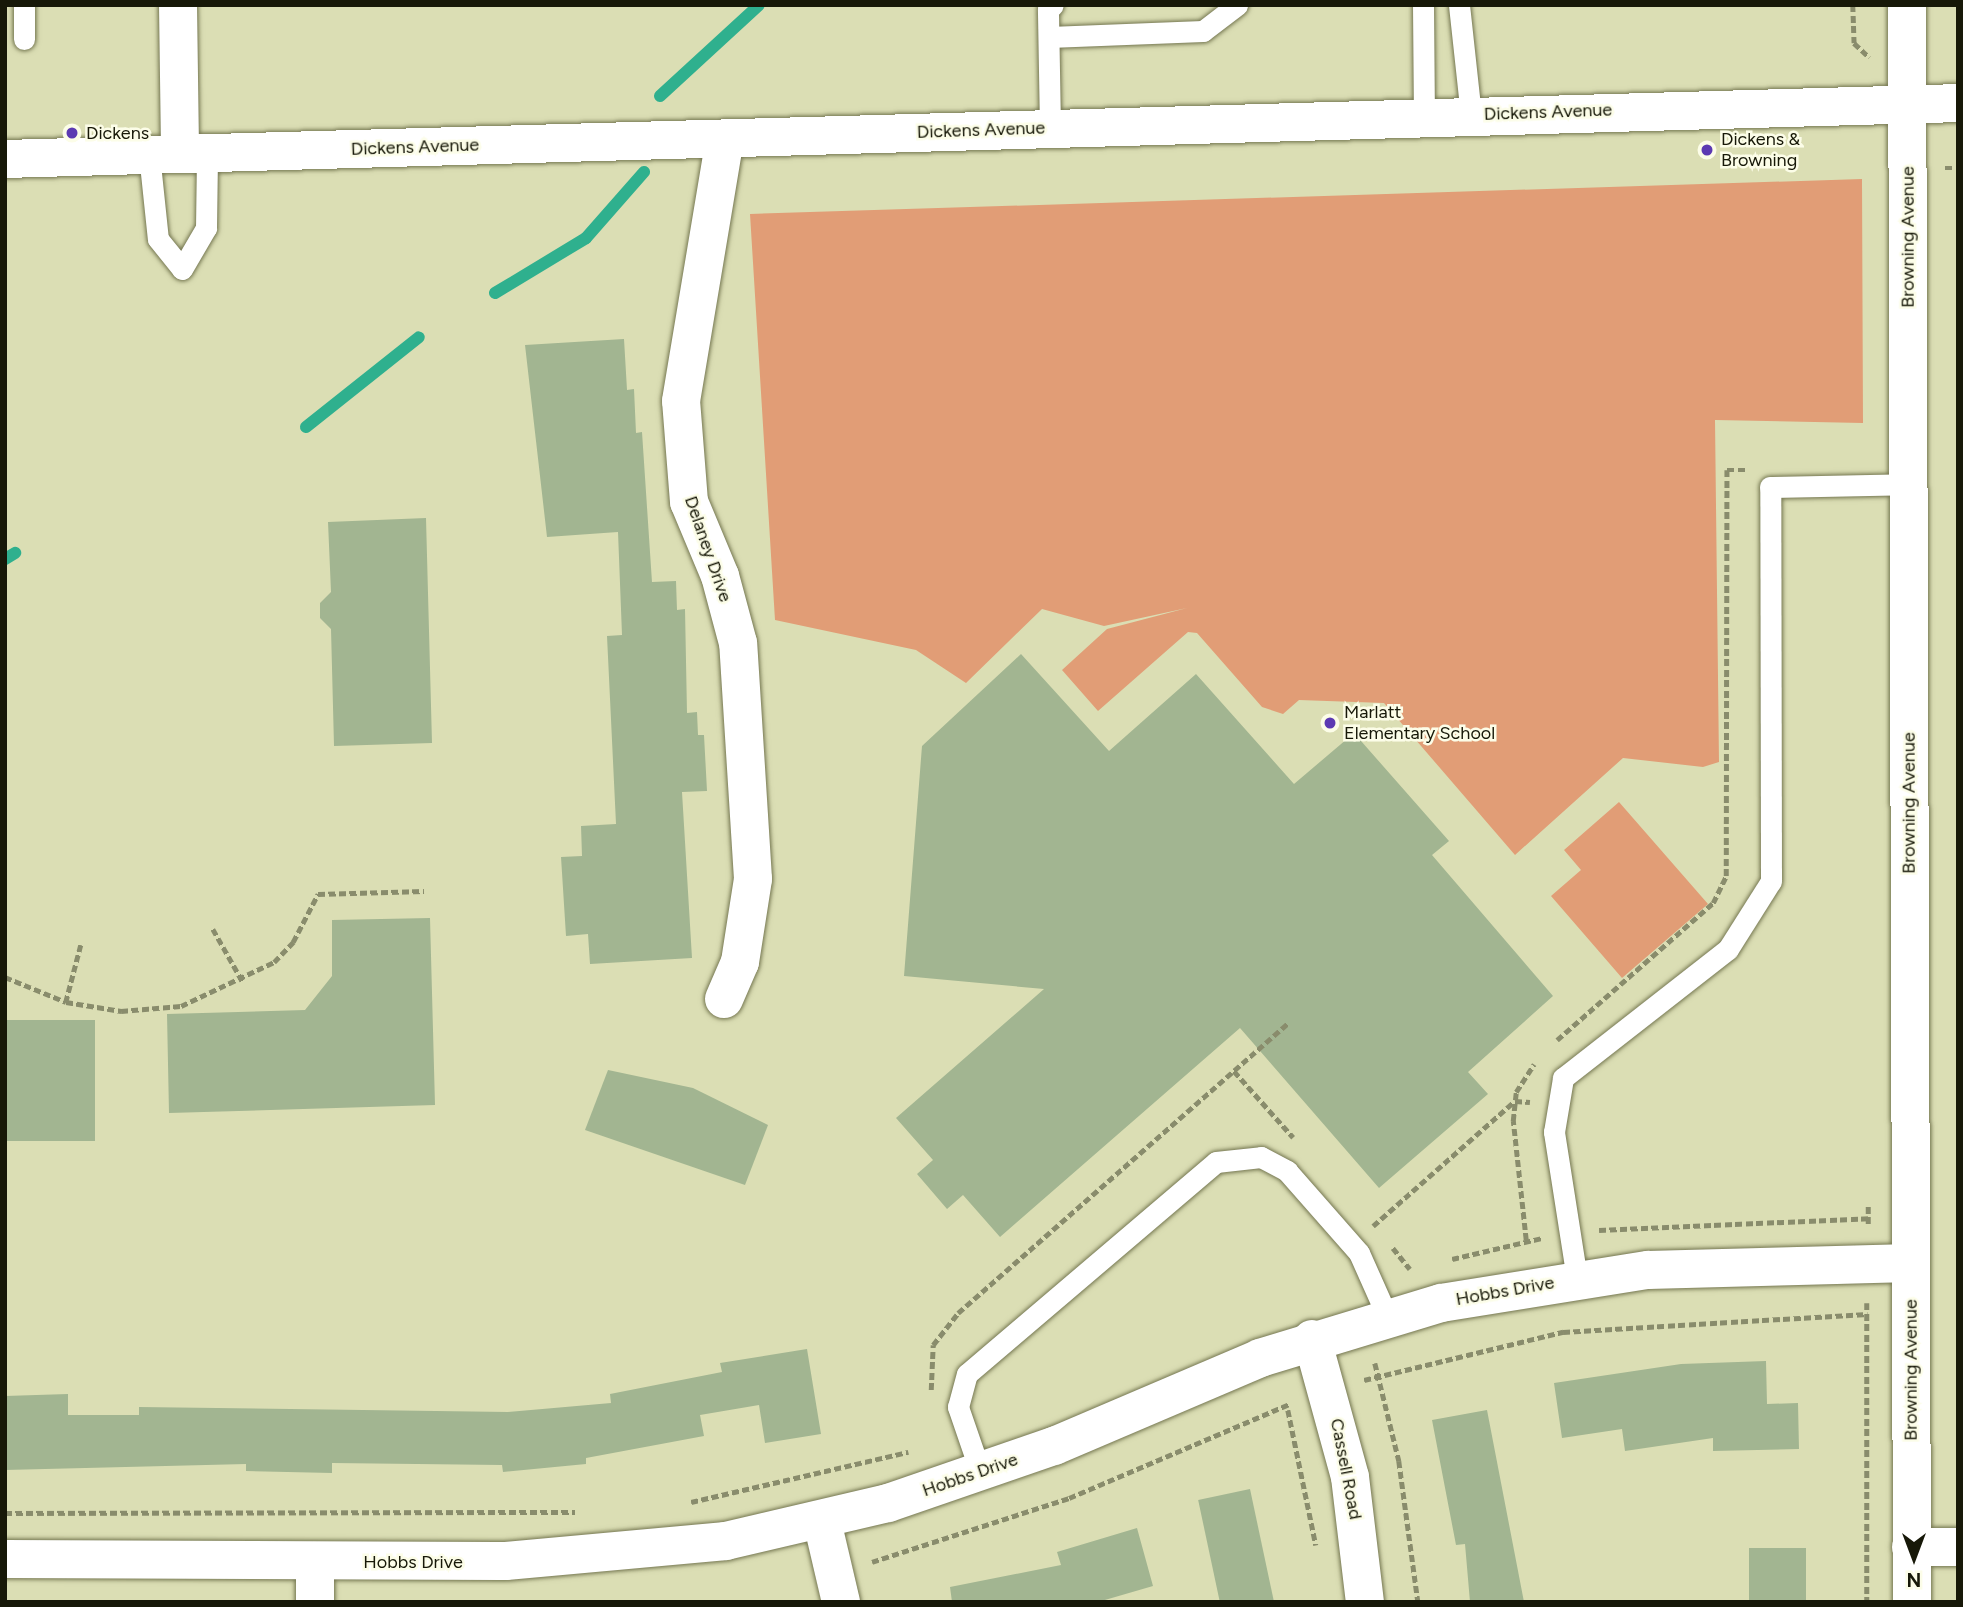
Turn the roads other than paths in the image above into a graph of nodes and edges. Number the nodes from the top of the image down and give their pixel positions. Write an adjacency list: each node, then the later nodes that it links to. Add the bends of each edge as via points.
1 (24, 5): 9 (lane)
2 (178, 5): 16 (street)
3 (1053, 5): 8 (lane)
4 (1237, 5): 8 (lane, via 1203,31)
5 (1423, 5): 13 (lane)
6 (1459, 5): 12 (lane)
7 (1907, 5): 10 (street, Browning Avenue)
8 (1048, 37): 14 (lane)
9 (24, 39)
10 (1891, 103): 11 (street, Dickens Avenue); 12 (street, Dickens Avenue); 18 (street, Browning Avenue)
11 (1958, 103)
12 (1471, 115): 13 (street, Dickens Avenue)
13 (1424, 117): 14 (street, Dickens Avenue)
14 (1050, 128): 15 (street, Dickens Avenue)
15 (725, 139): 16 (street, Dickens Avenue); 19 (street, Delaney Drive, via 681,401 689,502 720,576 740,670 754,879 740,962)
16 (179, 153): 17 (street, Dickens Avenue)
17 (5, 159)
18 (1908, 484): 20 (street, Browning Avenue); 21 (lane, via 1770,487 1772,881 1728,949 1563,1078 1555,1132)
19 (724, 999)
20 (1911, 1263): 21 (street, Hobbs Drive, via 1722,1264); 26 (street, Browning Avenue)
21 (1577, 1279): 22 (street, Hobbs Drive)
22 (1387, 1316): 23 (street, Hobbs Drive); 24 (lane, via 1359,1253 1287,1171 1261,1157 1216,1161 967,1374 958,1407)
23 (1312, 1339): 24 (street, Hobbs Drive); 32 (street, Cassell Road, via 1329,1390 1359,1531)
24 (980, 1471): 25 (street, Hobbs Drive)
25 (822, 1521): 29 (street, Hobbs Drive, via 615,1556); 30 (street)
26 (1911, 1547): 27 (street); 33 (street, Browning Avenue)
27 (1958, 1547)
28 (5, 1559): 29 (street, Hobbs Drive)
29 (316, 1562): 31 (street)
30 (838, 1588)
31 (315, 1602)
32 (1365, 1602)
33 (1912, 1602)

